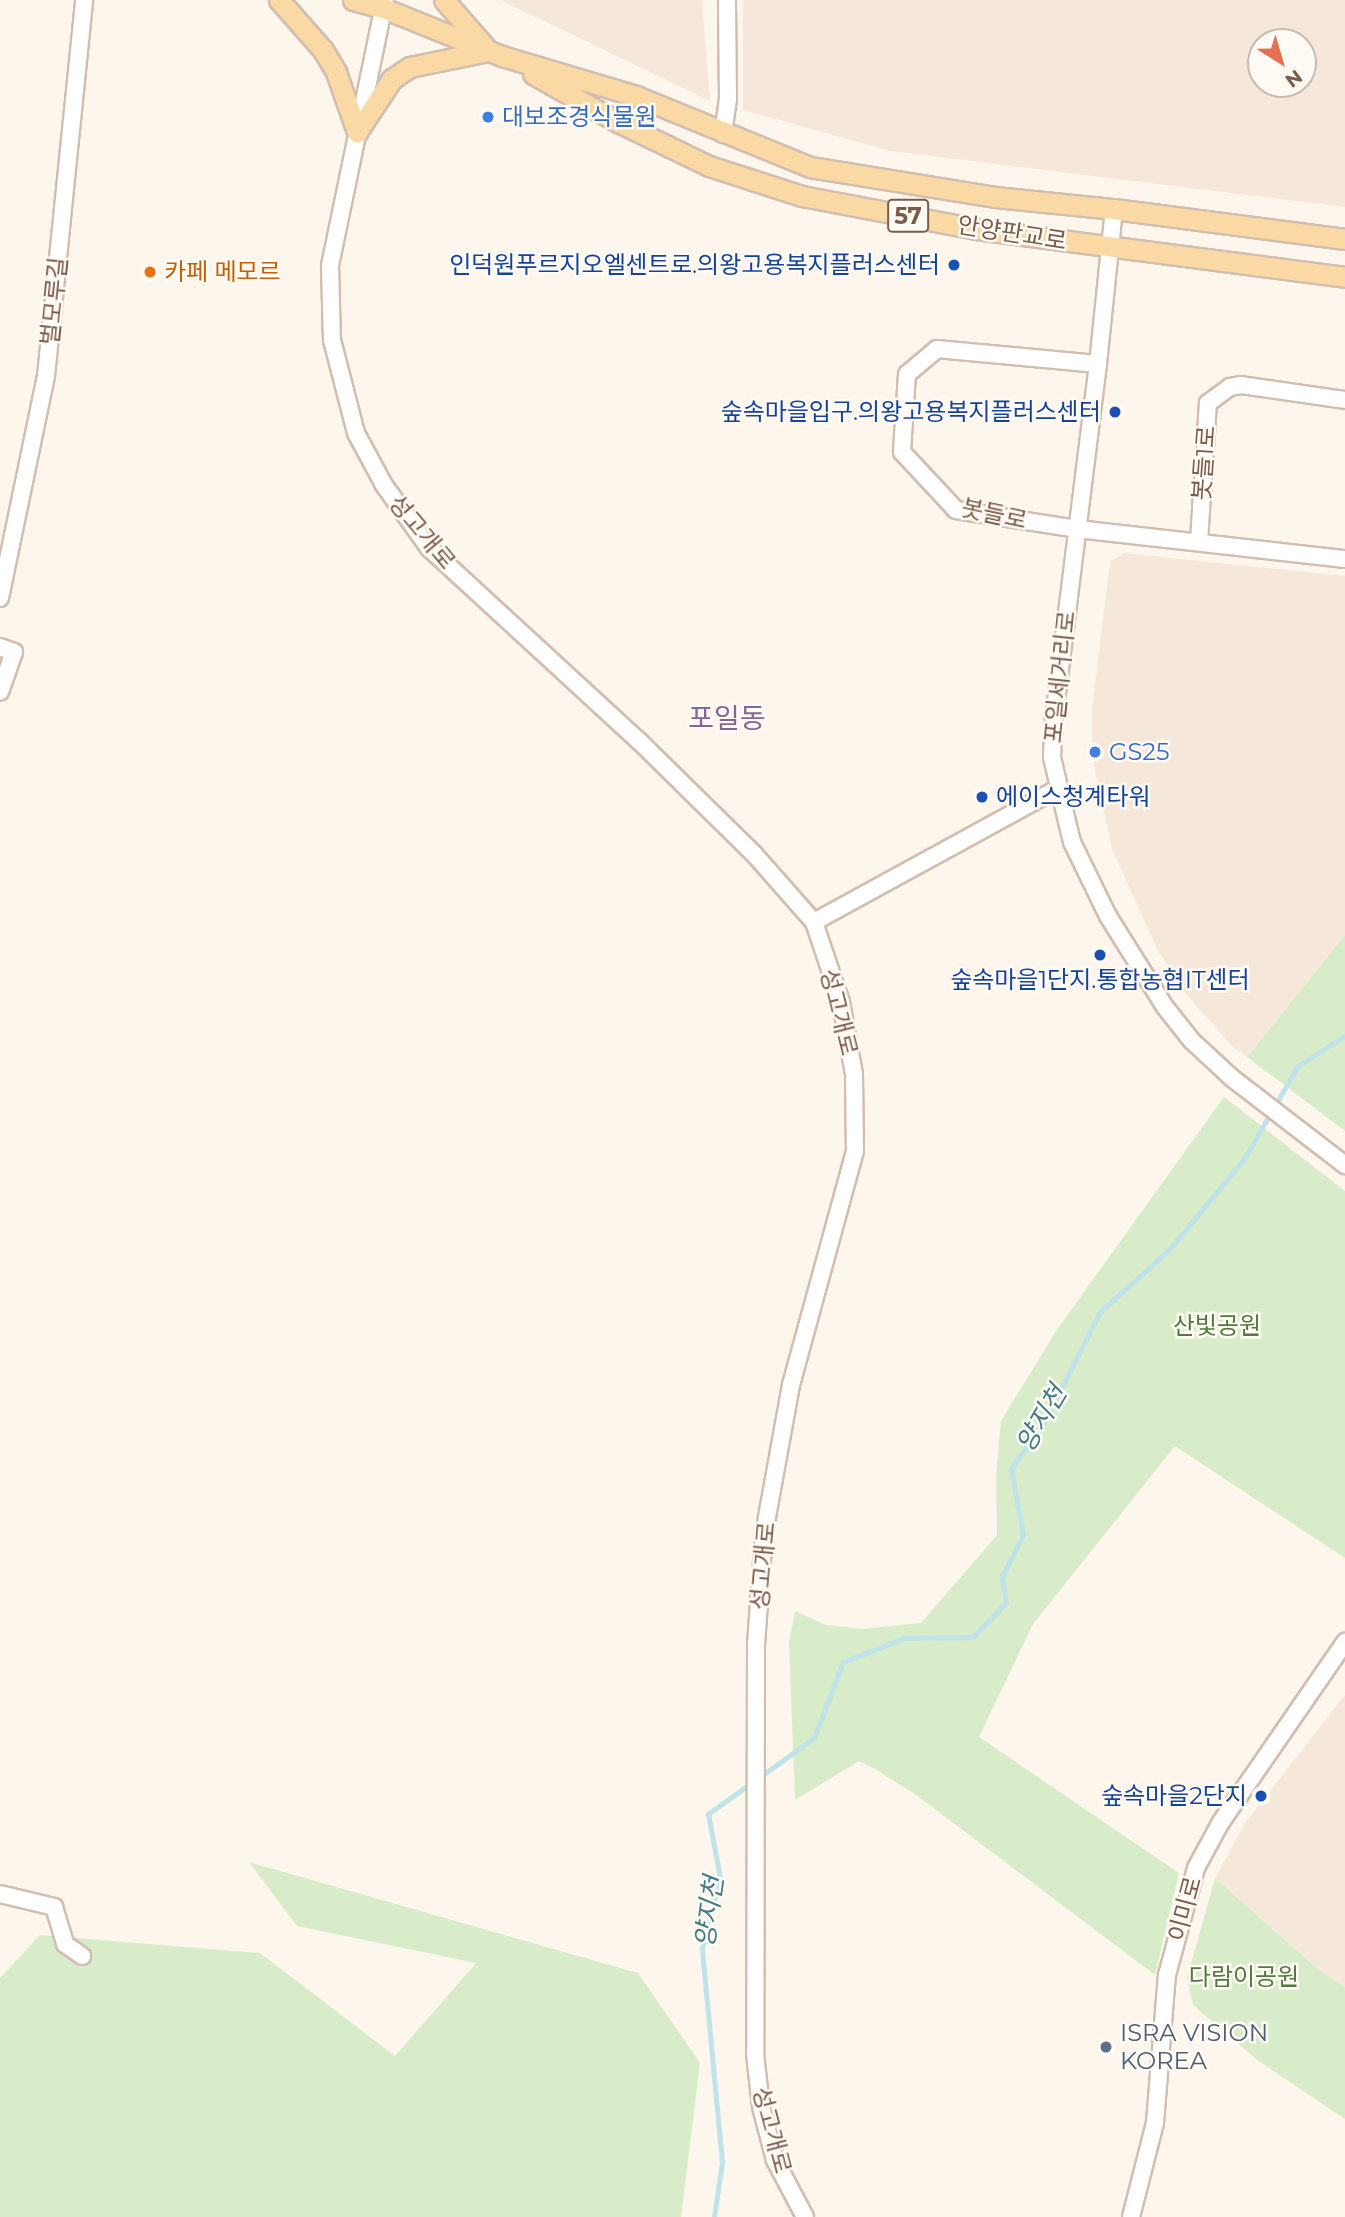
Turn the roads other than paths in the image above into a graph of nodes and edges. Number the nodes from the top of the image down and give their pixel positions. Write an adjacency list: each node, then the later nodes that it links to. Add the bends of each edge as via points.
1 (84, 0): 19 (street, 벌모루길, via 46,376)
2 (279, 0): 8 (main road, via 323,50 336,72)
3 (353, 0): 6 (main road, 안양판교로 / 57)
4 (444, 0): 7 (main road)
5 (727, 0): 9 (street, via 728,100)
6 (384, 4): 7 (main road, 안양판교로 / 57); 8 (street, 성고개로)
7 (495, 54): 8 (main road, via 410,67 392,79); 9 (main road, 안양판교로 / 57, via 636,96); 12 (main road, 안양판교로 / 57, via 709,166 802,196 976,229)
8 (357, 132): 23 (street, 성고개로, via 330,266 332,340 356,433 384,485 429,548 639,741 754,854)
9 (723, 134): 10 (main road, 안양판교로 / 57, via 810,167 995,197)
10 (1114, 209): 11 (main road, 안양판교로 / 57); 12 (street, 포일세거리로)
11 (1345, 239)
12 (1111, 248): 13 (main road, 안양판교로 / 57); 14 (street, 포일세거리로)
13 (1345, 277)
14 (1098, 364): 16 (street, 포일세거리로); 16 (street, 봇들로, via 937,349 907,374 902,452 956,510)
15 (1345, 400): 17 (street, 봇들1로, via 1241,385 1230,387 1208,403)
16 (1077, 529): 17 (street, 봇들로); 22 (street, 포일세거리로, via 1054,715 1052,757)
17 (1199, 541): 18 (street, 봇들로)
18 (1345, 559)
19 (0, 598)
20 (0, 647): 21 (street, via 14,652)
21 (0, 692)
22 (1059, 788): 23 (street); 24 (street, 포일세거리로, via 1072,842 1138,967 1192,1041)
23 (814, 922): 28 (street, 성고개로, via 841,1002 854,1074 855,1151 791,1385 764,1533 756,1645 755,2054 761,2107 775,2160)
24 (1345, 1165)
25 (1345, 1642): 29 (street, 이미로, via 1221,1822 1196,1868 1167,1975 1155,2123)
26 (0, 1894): 27 (street, via 54,1907 65,1944)
27 (82, 1956)
28 (805, 2217)
29 (1131, 2217)

